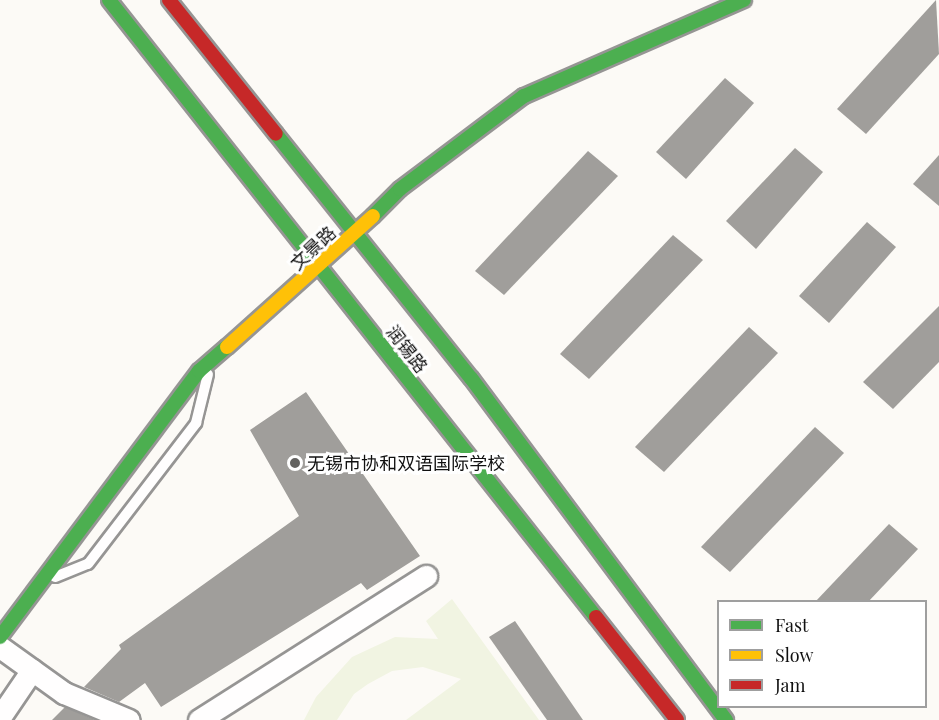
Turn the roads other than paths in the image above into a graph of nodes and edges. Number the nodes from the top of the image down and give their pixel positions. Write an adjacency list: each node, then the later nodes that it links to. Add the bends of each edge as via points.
1 (109, 0): 5 (main road, 润锡路)
2 (169, 0): 4 (main road, 润锡路)
3 (744, 0): 4 (main road, 文景路, via 524,96 400,189)
4 (356, 233): 5 (main road, 文景路); 12 (main road, 润锡路, via 471,378)
5 (320, 267): 6 (main road, 文景路); 16 (main road, 润锡路)
6 (212, 360): 8 (main road, 文景路); 8 (lane, via 196,423 88,564)
7 (426, 576): 15 (street)
8 (40, 583): 9 (main road, 文景路)
9 (0, 637)
10 (0, 647): 11 (street)
11 (32, 670): 13 (street); 14 (street, via 64,693)
12 (717, 708)
13 (0, 717)
14 (129, 720)
15 (199, 720)
16 (677, 720)

